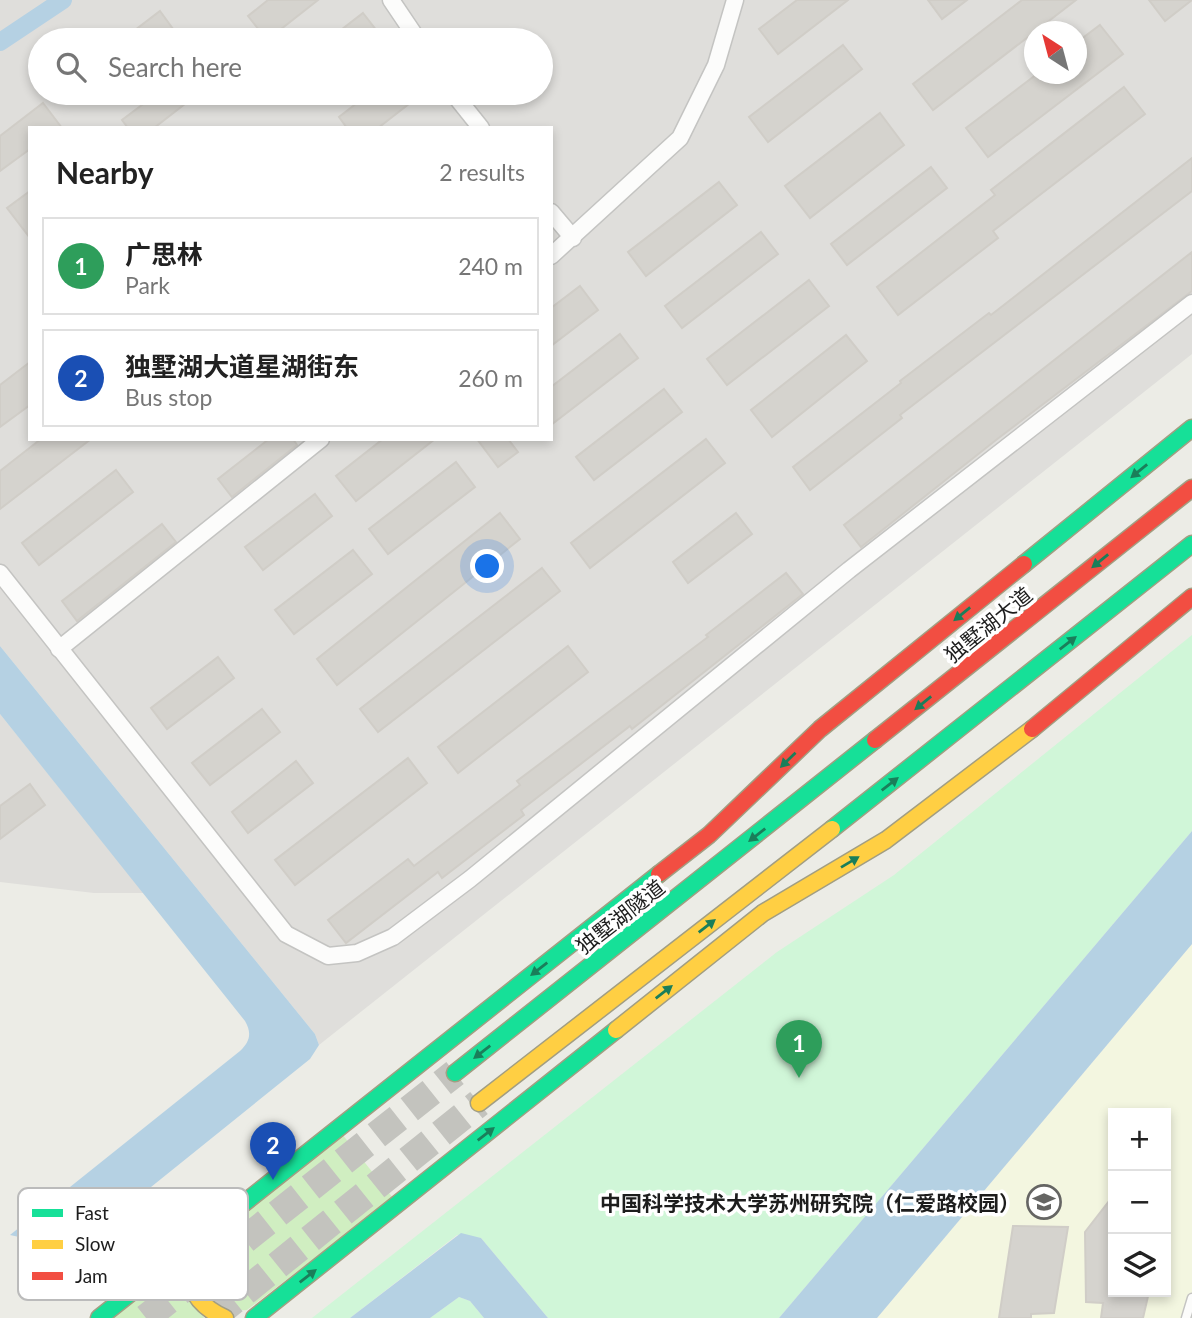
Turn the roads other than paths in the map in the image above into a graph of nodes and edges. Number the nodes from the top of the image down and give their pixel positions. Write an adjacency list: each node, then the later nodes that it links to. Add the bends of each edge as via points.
1 (390, 0): 3 (street)
2 (734, 0): 7 (street, via 716,65 680,138)
3 (410, 28)
4 (463, 105): 5 (street)
5 (479, 126)
6 (553, 214): 7 (street)
7 (573, 238): 8 (street)
8 (553, 254)
9 (1192, 303): 16 (street, via 849,570 470,879 393,937 357,953 328,956 286,934)
10 (1192, 428): 20 (main road, one-way to 20, via 820,729 709,835)
11 (319, 441): 16 (street)
12 (1192, 488): 17 (main road, 独墅湖大道, one-way to 17)
13 (1192, 544): 19 (main road, one-way to 13)
14 (0, 573): 16 (street)
15 (1192, 597): 26 (main road, one-way to 15, via 763,914 886,840 1057,710)
16 (59, 649)
17 (810, 793): 18 (main road, 独墅湖隧道, one-way to 18)
18 (455, 1073)
19 (479, 1103)
20 (248, 1200)
21 (1192, 1298): 27 (lane)
22 (122, 1300): 24 (main road)
23 (197, 1300): 25 (main road)
24 (99, 1318)
25 (225, 1318)
26 (253, 1318)
27 (1186, 1318)

